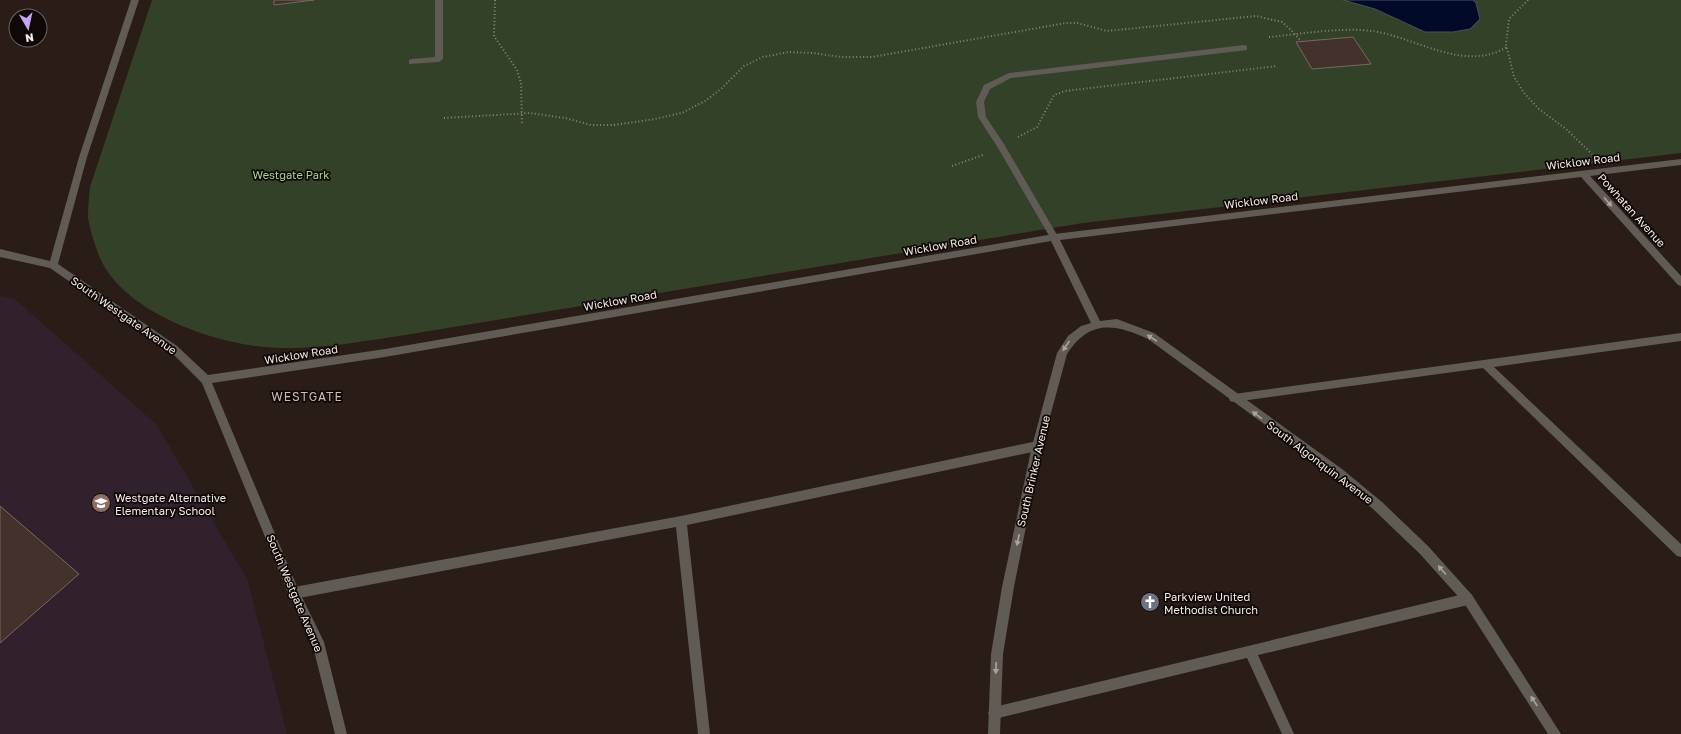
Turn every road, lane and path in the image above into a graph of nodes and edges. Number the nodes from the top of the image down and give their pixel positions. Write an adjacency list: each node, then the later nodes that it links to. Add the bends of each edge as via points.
1 (135, 0): 22 (street, via 83,156)
2 (439, 0): 10 (street, via 439,59)
3 (494, 0): 12 (path, via 494,36 517,70 521,83)
4 (1528, 0): 8 (path, via 1509,19)
5 (1296, 35): 6 (path); 7 (path); 8 (path, via 1373,31 1438,52 1468,56 1492,55); 12 (path, via 1288,26 1273,18 1256,16 1107,31 1066,23 872,57 789,52 763,58 744,66 706,101 682,113 654,120 591,125 565,118)
6 (1269, 37)
7 (1301, 41)
8 (1507, 47): 16 (path, via 1514,77 1524,93)
9 (1244, 48): 15 (street, via 1009,76 987,87 980,102 982,117)
10 (412, 62)
11 (1277, 66): 15 (path, via 1065,91 1054,95 1037,127)
12 (521, 114): 13 (path); 14 (path)
13 (444, 118)
14 (522, 124)
15 (1001, 146): 18 (path); 20 (street)
16 (1594, 156)
17 (1681, 162): 19 (street, Wicklow Road)
18 (952, 166)
19 (1582, 173): 20 (street, Wicklow Road); 23 (street, Powhatan Avenue, one-way to 23)
20 (1054, 237): 24 (street); 27 (street, Wicklow Road, via 393,352)
21 (0, 253): 22 (street)
22 (53, 265): 27 (street, South Westgate Avenue, via 174,349)
23 (1681, 282)
24 (1097, 325): 28 (street, South Algonquin Avenue, one-way to 24, via 1151,336 1117,323); 29 (street, South Brinker Avenue, one-way to 29, via 1084,329 1071,339 1062,353)
25 (1681, 337): 26 (street)
26 (1484, 363): 28 (street); 31 (street)
27 (206, 380): 32 (street, South Westgate Avenue)
28 (1234, 398): 33 (street, South Algonquin Avenue, one-way to 28, via 1424,550 1378,506 1338,472)
29 (1037, 446): 30 (street); 35 (street, South Brinker Avenue, one-way to 35, via 996,654)
30 (681, 521): 32 (street); 37 (street)
31 (1681, 552)
32 (294, 593): 36 (street, South Westgate Avenue, via 318,642)
33 (1468, 599): 34 (street); 40 (street, South Algonquin Avenue, one-way to 33)
34 (1250, 652): 35 (street); 39 (street)
35 (994, 713): 38 (street, South Brinker Avenue)
36 (342, 734)
37 (704, 734)
38 (994, 734)
39 (1288, 734)
40 (1555, 734)

